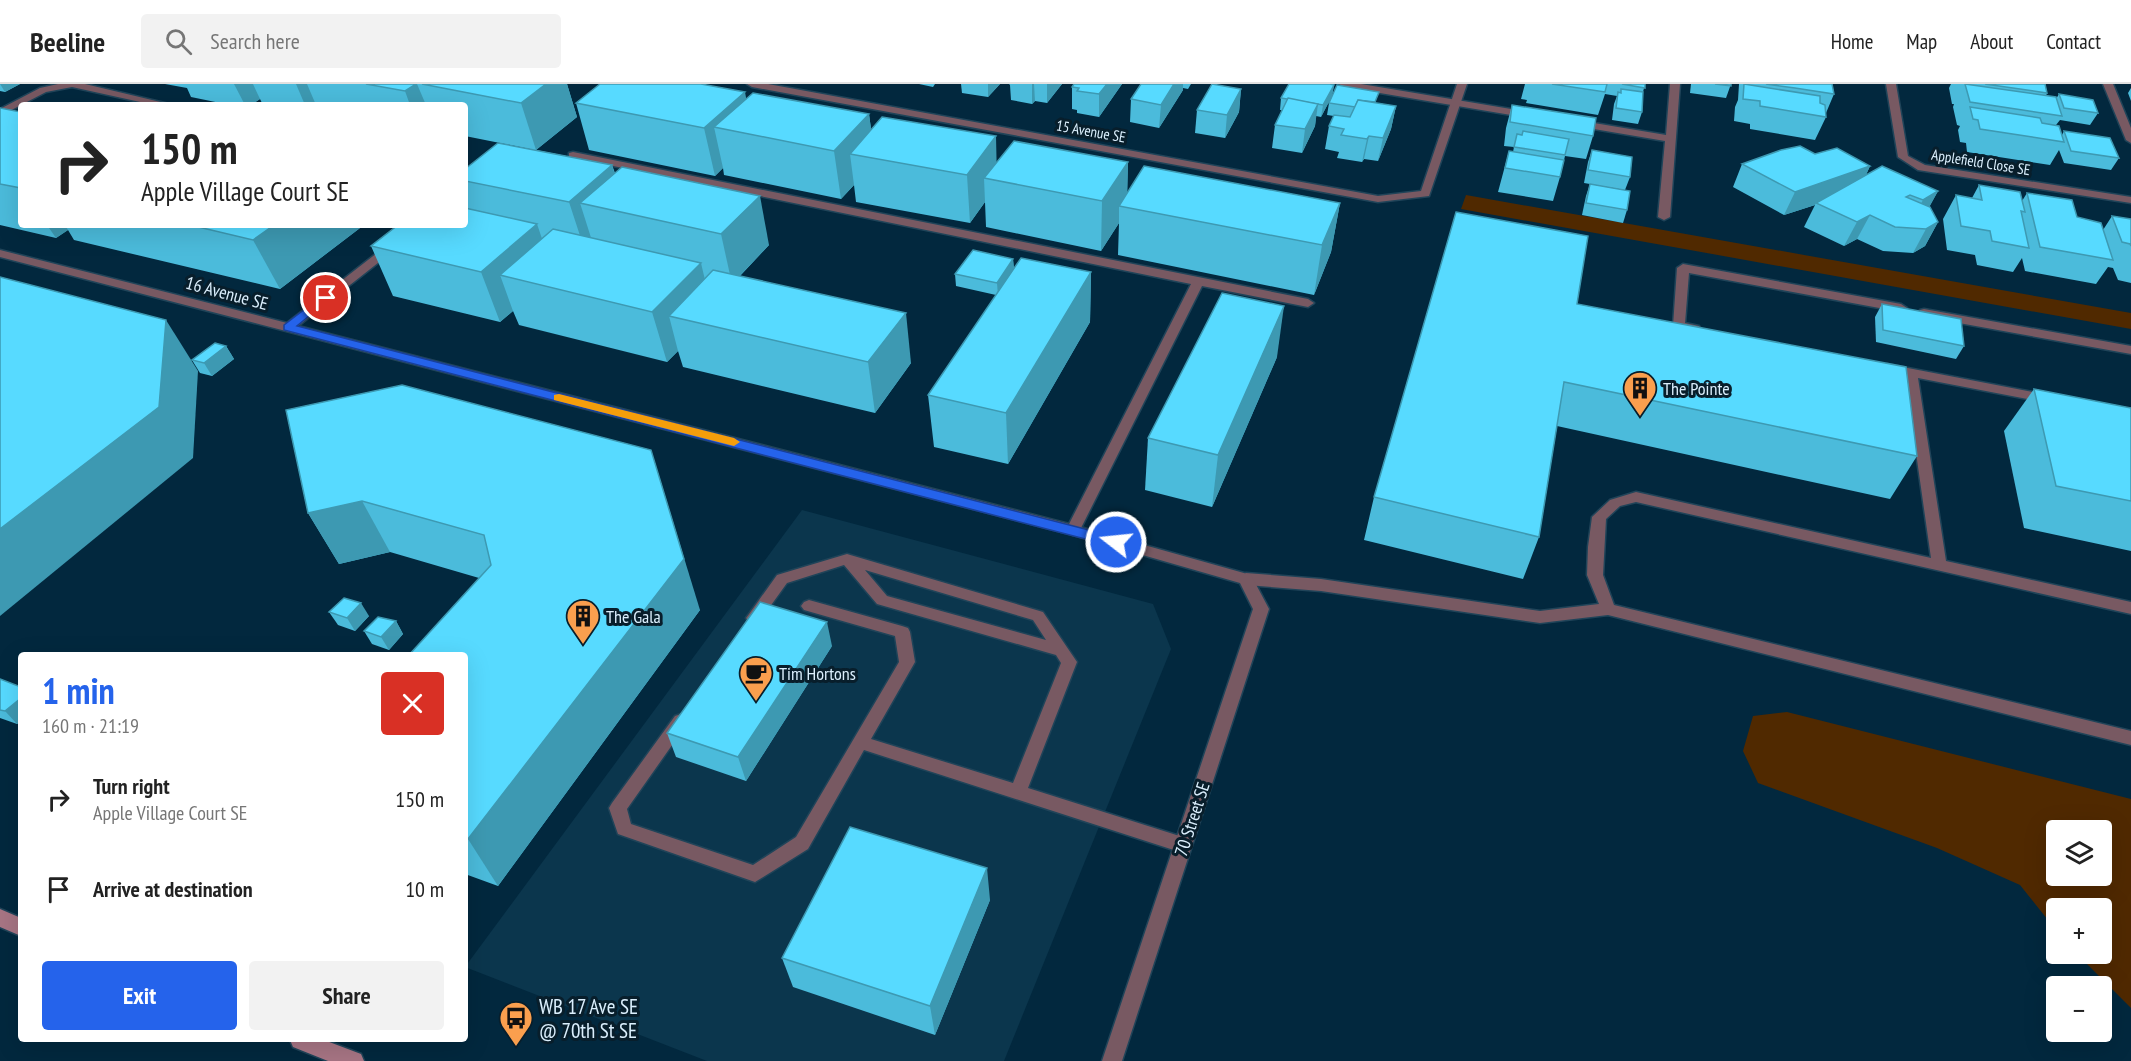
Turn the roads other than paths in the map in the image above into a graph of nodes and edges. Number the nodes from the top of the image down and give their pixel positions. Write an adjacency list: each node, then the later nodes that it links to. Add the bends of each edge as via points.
1 (752, 84): 9 (street, 15 Avenue SE, via 1378,199 1425,194)
2 (1344, 84): 9 (street)
3 (1462, 84): 9 (street)
4 (1675, 84): 14 (street)
5 (1891, 84): 17 (street, Applefield Close SE, via 1903,157 1922,168)
6 (2108, 84): 15 (street)
7 (21, 102): 8 (street, via 43,90 72,84)
8 (154, 102)
9 (1456, 102): 12 (street)
10 (18, 103): 11 (street)
11 (0, 113)
12 (1535, 116)
13 (1569, 122): 14 (street)
14 (1671, 139): 18 (street)
15 (2131, 141)
16 (573, 154): 21 (street)
17 (2131, 200)
18 (1664, 217)
19 (416, 228): 23 (street)
20 (0, 253): 23 (street, 16 Avenue SE)
21 (1198, 282): 22 (street); 29 (street)
22 (1308, 303)
23 (288, 328): 29 (street, 16 Avenue SE)
24 (1714, 333): 25 (street, via 1679,326 1683,268)
25 (2131, 350)
26 (1876, 366): 27 (street)
27 (1911, 373): 28 (street); 31 (street)
28 (2062, 401)
29 (1073, 530): 32 (street, 16 Avenue SE)
30 (847, 559): 36 (street, via 782,579); 37 (street, via 882,600); 37 (street, via 1038,616)
31 (1939, 565): 34 (street); 35 (street, via 1636,497 1615,503 1599,517 1595,575)
32 (1246, 579): 35 (street, 16 Avenue SE, via 1321,585 1540,618); 42 (street, 70 Street SE, via 1261,609)
33 (809, 606): 40 (street, via 902,632 907,662)
34 (2131, 608)
35 (1608, 609): 39 (street)
36 (748, 627)
37 (1062, 651): 41 (street, via 1069,662)
38 (693, 703): 40 (street, via 618,808 624,829 754,874 802,843)
39 (2131, 738)
40 (860, 742): 41 (street)
41 (1018, 792): 42 (street)
42 (1183, 845): 47 (street, 70 Street SE)
43 (0, 918): 44 (main road)
44 (18, 926)
45 (305, 1042): 46 (main road)
46 (354, 1061)
47 (1112, 1061)

